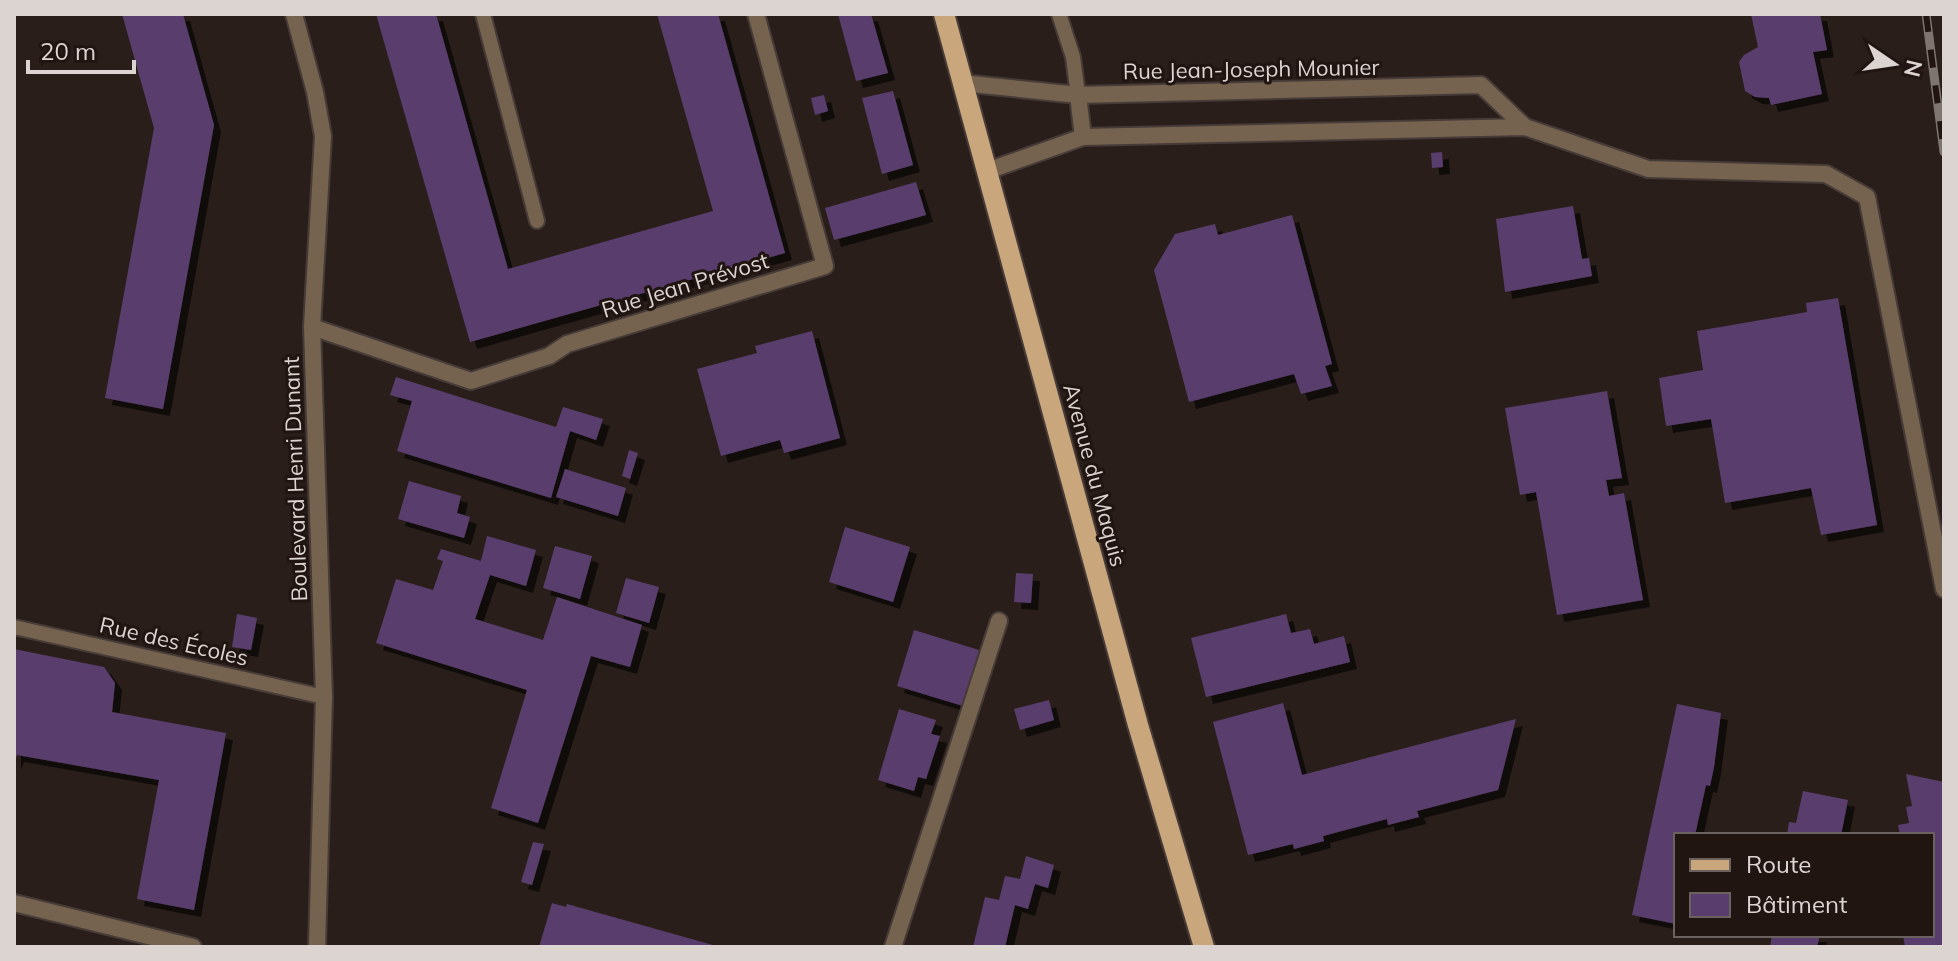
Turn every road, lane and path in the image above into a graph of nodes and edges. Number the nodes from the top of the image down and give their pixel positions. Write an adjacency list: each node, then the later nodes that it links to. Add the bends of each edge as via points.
1 (294, 14): 12 (street, Boulevard Henri Dunant, via 323,136)
2 (483, 14): 11 (lane)
3 (756, 14): 12 (street, Rue Jean Prévost, via 825,266 567,344 549,356 471,381)
4 (944, 14): 6 (main road, Avenue du Maquis)
5 (1059, 14): 7 (lane)
6 (962, 83): 7 (street, Rue Jean-Joseph Mounier); 10 (main road, Avenue du Maquis)
7 (1078, 95): 8 (street, Rue Jean-Joseph Mounier, via 1481,85); 9 (street)
8 (1525, 127): 9 (street, Rue Jean-Joseph Mounier); 13 (street, Rue Jean-Joseph Mounier, via 1648,169 1826,174 1867,197)
9 (1083, 137): 10 (street, Rue Jean-Joseph Mounier)
10 (987, 171): 21 (main road, Avenue du Maquis)
11 (537, 221)
12 (312, 327): 16 (street, Boulevard Henri Dunant)
13 (1944, 589)
14 (999, 621): 20 (street)
15 (14, 627): 16 (lane, Rue des Écoles)
16 (324, 697): 19 (street, Boulevard Henri Dunant)
17 (14, 903): 18 (street)
18 (193, 947)
19 (317, 947)
20 (893, 947)
21 (1204, 947)

